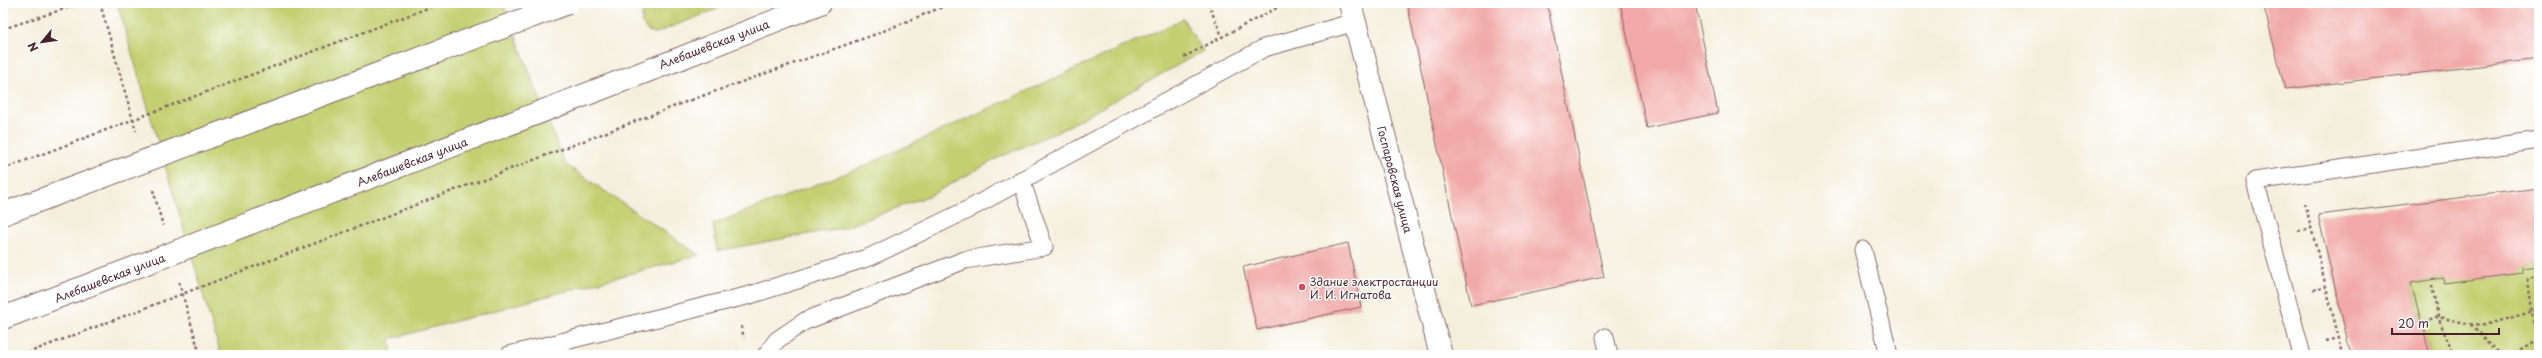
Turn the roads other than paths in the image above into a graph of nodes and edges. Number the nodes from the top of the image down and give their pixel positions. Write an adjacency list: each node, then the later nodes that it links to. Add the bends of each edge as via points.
1 (568, 3): 6 (main road, bridge)
2 (820, 3): 8 (main road, Алебашевская улица, bridge)
3 (1352, 12): 5 (lane, via 1264,48); 12 (main road, Госпаровская улица)
4 (2539, 140): 15 (lane, via 2255,182)
5 (1021, 180): 10 (lane, via 967,210 870,257 750,296); 11 (lane, via 1044,247 965,260 805,321 777,340)
6 (3, 214)
7 (1863, 250): 14 (lane)
8 (3, 318)
9 (1605, 337): 13 (lane)
10 (509, 355)
11 (766, 355)
12 (1441, 355)
13 (1609, 355)
14 (1888, 355)
15 (2302, 355)

